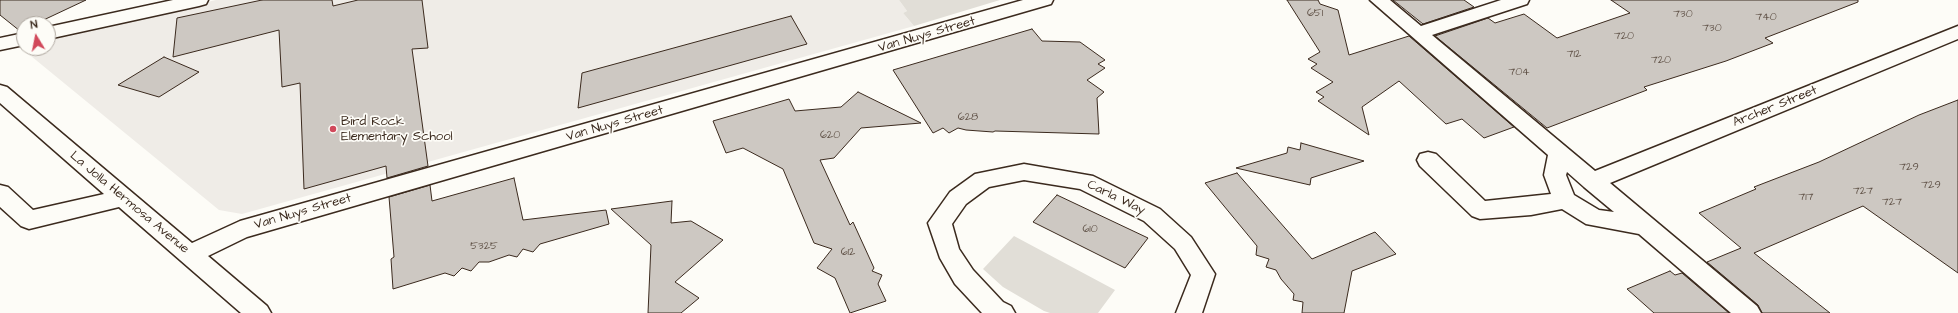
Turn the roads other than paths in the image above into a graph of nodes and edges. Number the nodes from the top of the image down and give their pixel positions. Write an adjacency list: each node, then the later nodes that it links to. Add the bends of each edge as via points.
1 (199, 0): 5 (street)
2 (1044, 0): 18 (street, Van Nuys Street, via 240,230)
3 (1379, 0): 7 (street)
4 (1520, 0): 7 (street)
5 (56, 32)
6 (1958, 32): 13 (street, Archer Street)
7 (1418, 33): 11 (street)
8 (16, 41): 9 (street)
9 (0, 44)
10 (0, 92): 15 (street, La Jolla Hermosa Avenue)
11 (1558, 153): 13 (street); 16 (street, via 1555,175)
12 (1428, 160): 16 (street, via 1480,210)
13 (1592, 181): 17 (street)
14 (0, 193): 15 (street, via 29,220)
15 (123, 198): 18 (street, La Jolla Hermosa Avenue)
16 (1565, 200): 17 (street, via 1594,218)
17 (1645, 226): 22 (street)
18 (189, 255): 20 (street, La Jolla Hermosa Avenue)
19 (996, 312): 21 (street, Carla Way, via 964,277 948,251 940,223 958,198 983,180 1024,172 1085,182 1152,215 1183,243 1203,274)
20 (258, 313)
21 (1188, 313)
22 (1748, 313)

